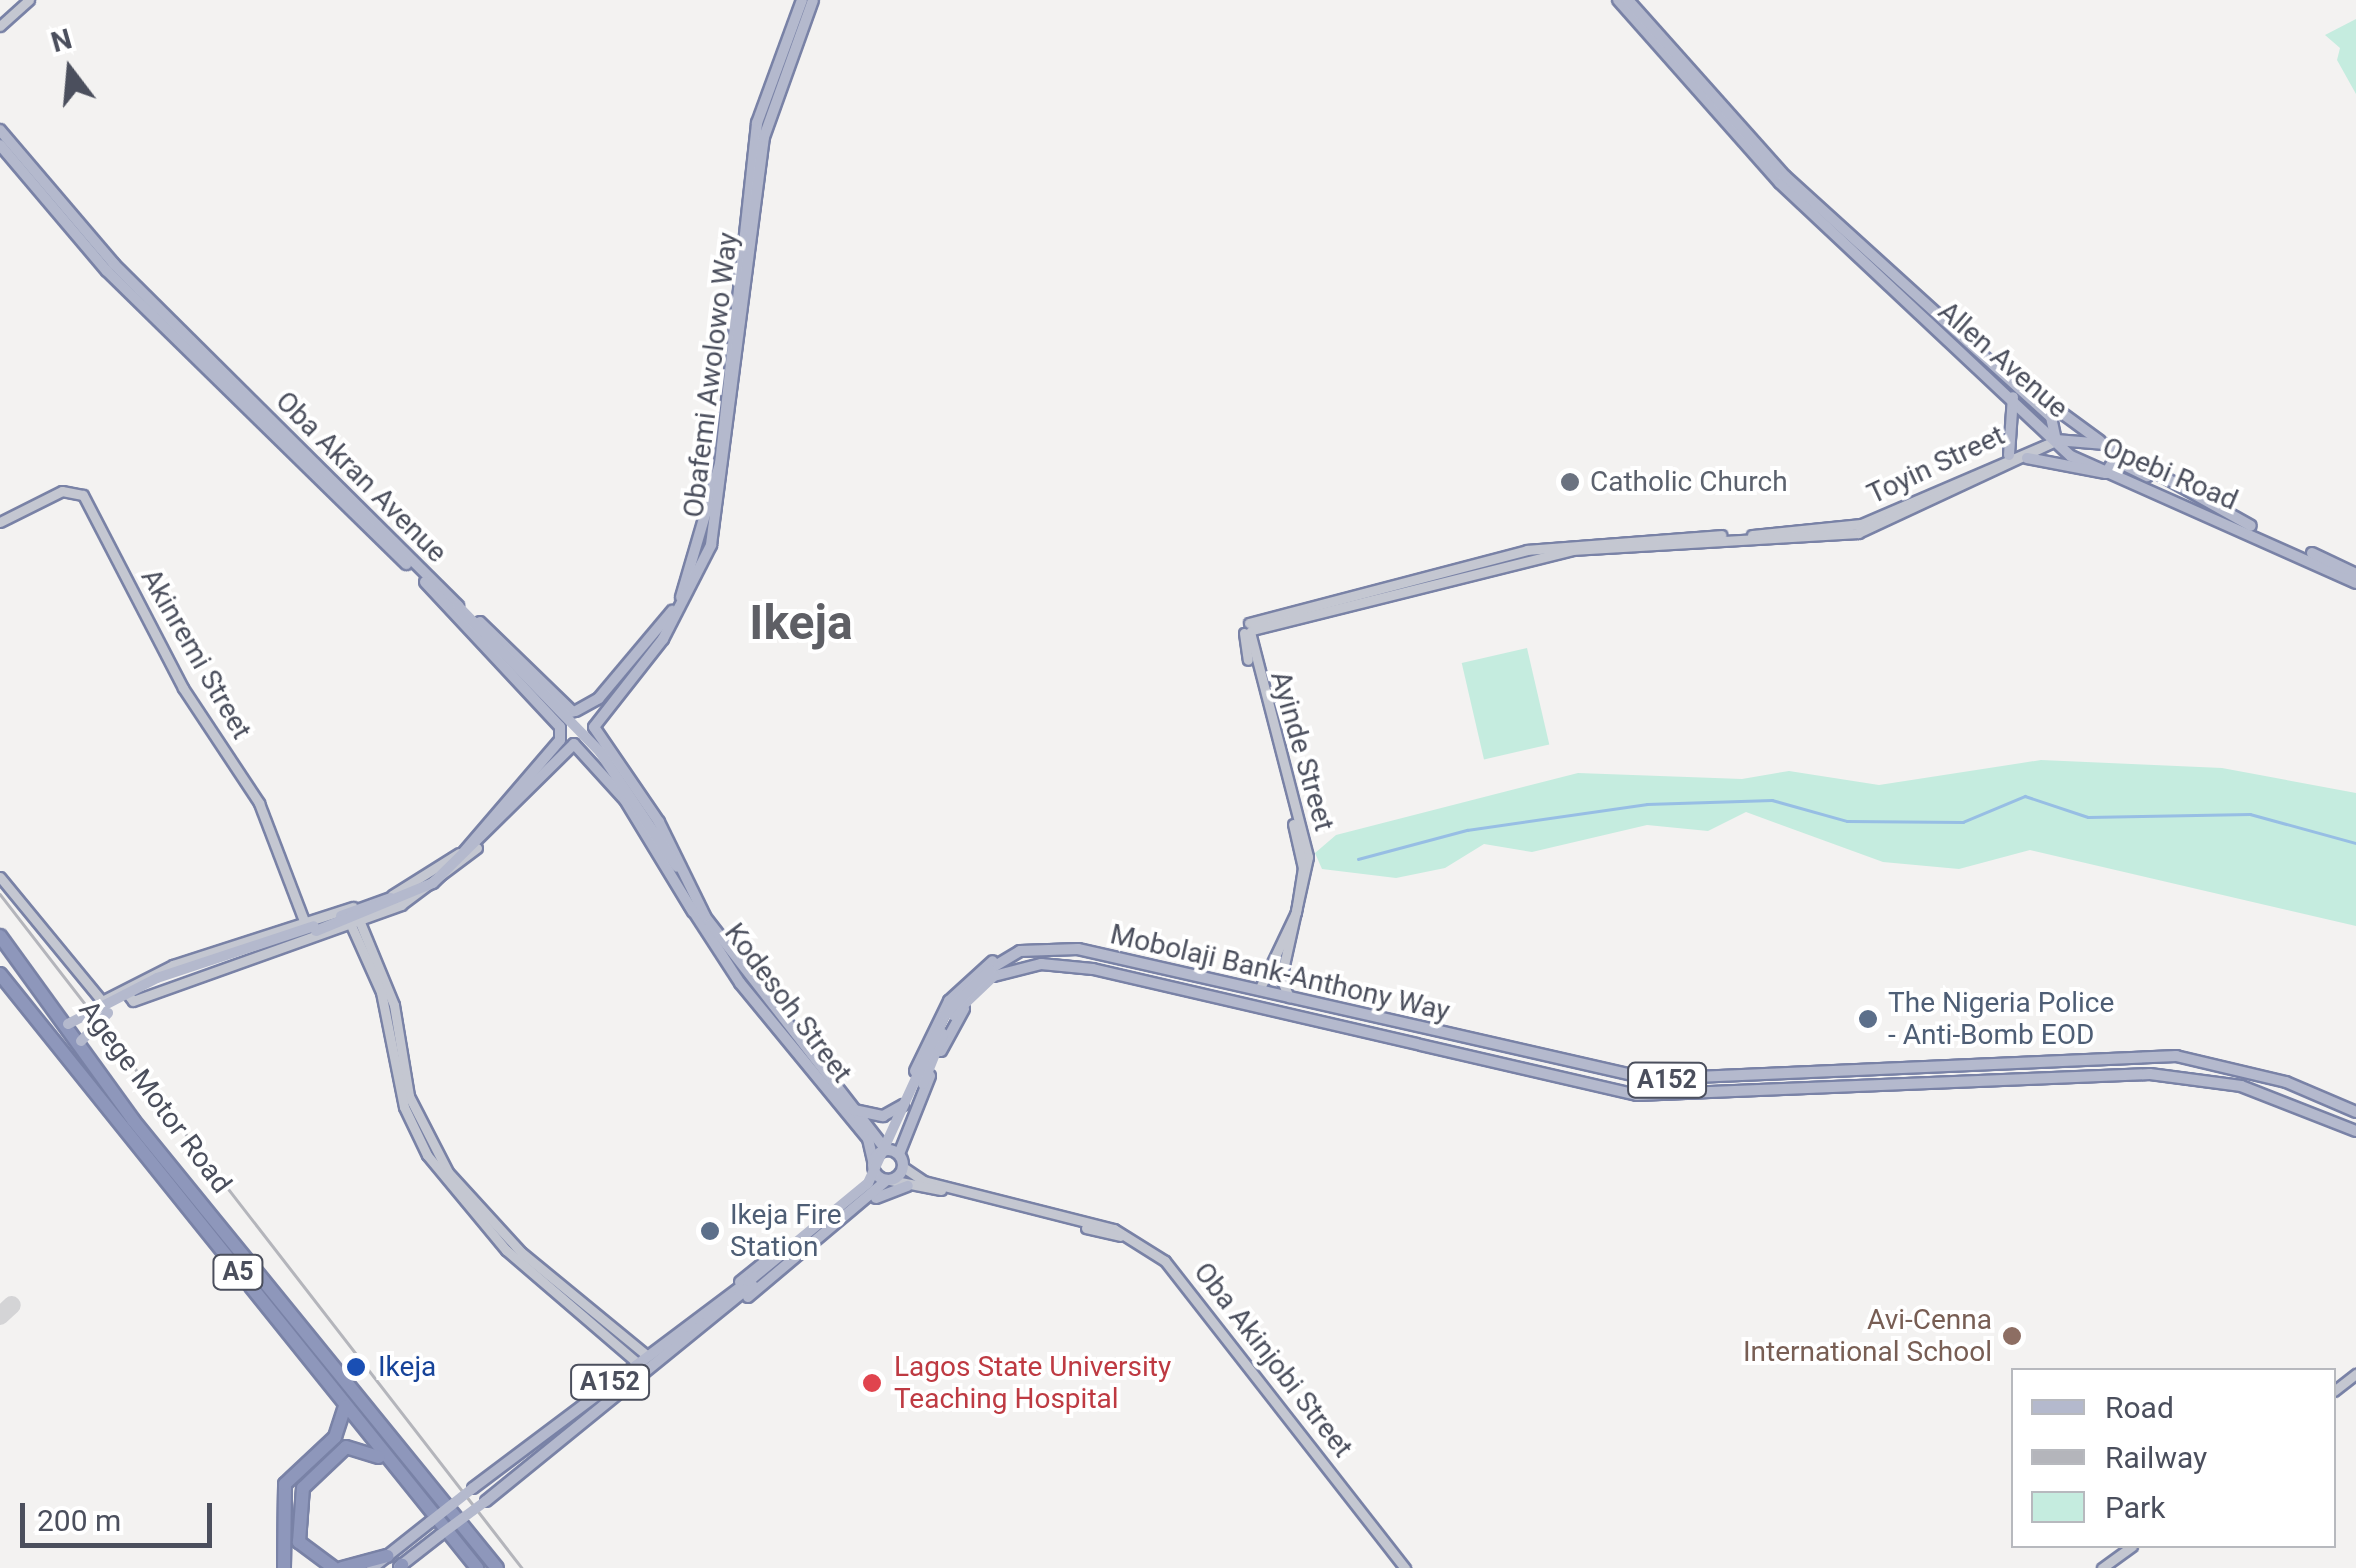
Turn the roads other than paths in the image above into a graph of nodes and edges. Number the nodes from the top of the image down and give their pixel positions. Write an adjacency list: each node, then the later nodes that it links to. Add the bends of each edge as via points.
1 (29, 0): 6 (street)
2 (802, 0): 21 (main road, Obafemi Awolowo Way, via 757,123 720,464)
3 (813, 0): 21 (main road, Obafemi Awolowo Way, via 764,138 725,486)
4 (1618, 0): 10 (main road, Allen Avenue, via 1806,209)
5 (1628, 0): 9 (main road, Allen Avenue, via 1784,176)
6 (0, 26)
7 (0, 130): 19 (main road, Oba Akran Avenue, via 114,264)
8 (0, 144): 19 (main road, Oba Akran Avenue, via 107,271)
9 (2007, 378): 11 (main road, Allen Avenue, via 2051,417); 12 (main road)
10 (2013, 396): 11 (main road, Allen Avenue); 13 (main road)
11 (2056, 440): 12 (main road, Opebi Road); 13 (street, Toyin Street); 14 (street, Toyin Street); 15 (main road, Opebi Road)
12 (2105, 444): 16 (main road, Opebi Road)
13 (2008, 455): 22 (street, Toyin Street, via 1851,526 1571,543)
14 (2027, 458): 15 (main road); 22 (street, Toyin Street, via 1858,533 1572,550)
15 (2106, 474): 16 (main road, via 2114,460); 20 (main road, Opebi Road)
16 (2159, 477): 18 (main road, Opebi Road)
17 (0, 522): 42 (street, Akinremi Street, via 62,492 83,495 175,673 260,804)
18 (2356, 574)
19 (424, 578): 23 (main road); 24 (main road); 37 (main road, Oba Akran Avenue, bridge, via 600,752)
20 (2356, 583)
21 (684, 598): 25 (main road, Obafemi Awolowo Way)
22 (1249, 630): 48 (street, Ayinde Street, via 1302,868 1296,912); 49 (street, Ayinde Street, via 1308,857 1281,979)
23 (526, 667): 24 (main road); 27 (main road)
24 (515, 678): 26 (main road)
25 (599, 704): 27 (main road, Obafemi Awolowo Way); 29 (main road, Obafemi Awolowo Way); 31 (main road)
26 (545, 709): 28 (main road); 33 (main road, via 556,729)
27 (571, 709): 28 (main road, Obafemi Awolowo Way); 29 (main road)
28 (560, 727): 30 (main road); 33 (main road, Obafemi Awolowo Way)
29 (594, 728): 30 (main road, Obafemi Awolowo Way); 31 (main road)
30 (574, 744): 32 (main road); 33 (main road, Obafemi Awolowo Way)
31 (602, 747): 34 (main road)
32 (589, 758): 33 (main road, via 572,751); 35 (main road)
33 (550, 762): 36 (main road)
34 (637, 793): 35 (main road); 40 (main road)
35 (625, 800): 39 (main road)
36 (472, 848): 41 (street, via 428,891); 42 (street, via 396,893); 42 (main road, via 441,874)
37 (675, 867): 39 (main road, Kodesoh Street); 40 (main road, Kodesoh Street)
38 (0, 877): 47 (street, via 94,1000)
39 (693, 912): 65 (main road, Kodesoh Street, via 868,1139)
40 (705, 916): 61 (main road, Kodesoh Street)
41 (355, 922): 47 (street, via 133,1001); 76 (street, via 394,1005 410,1096 439,1159 520,1252)
42 (311, 926): 47 (street); 52 (main road, bridge, via 158,978); 53 (main road, bridge, via 161,982 108,1012)
43 (0, 936): 52 (highway, Agege Motor Road / A5)
44 (1003, 956): 45 (main road, A152); 48 (main road, Mobolaji Bank-Anthony Way / A152, via 1078,950); 58 (main road, via 949,1001)
45 (996, 972): 51 (main road, Mobolaji Bank-Anthony Way / A152, via 1068,965); 59 (main road, via 955,1021); 73 (main road, A152, bridge, via 951,1019 876,1181)
46 (0, 974): 79 (highway, Agege Motor Road / A5)
47 (126, 989)
48 (1260, 990): 49 (main road, Mobolaji Bank-Anthony Way / A152)
49 (1288, 997): 50 (main road, Mobolaji Bank-Anthony Way / A152)
50 (1309, 1002): 51 (main road); 55 (main road, Mobolaji Bank-Anthony Way / A152, via 1677,1081)
51 (1304, 1018): 57 (main road, Mobolaji Bank-Anthony Way / A152, via 1656,1096)
52 (68, 1024): 53 (highway, Agege Motor Road / A5, bridge)
53 (81, 1041): 89 (highway, Agege Motor Road / A5, via 133,1120)
54 (2038, 1059): 55 (main road, Mobolaji Bank-Anthony Way / A152); 56 (main road, via 2024,1072); 62 (main road, Mobolaji Bank-Anthony Way / A152, via 2196,1058)
55 (1999, 1062): 57 (main road, via 2019,1070)
56 (2040, 1078): 57 (main road, Mobolaji Bank-Anthony Way / A152); 63 (main road, Mobolaji Bank-Anthony Way / A152, via 2224,1082)
57 (2001, 1080)
58 (908, 1092): 59 (main road); 60 (main road)
59 (923, 1096): 64 (main road)
60 (904, 1104): 61 (main road, via 883,1116); 64 (main road)
61 (854, 1110): 64 (main road, Kodesoh Street)
62 (2356, 1112)
63 (2356, 1131)
64 (891, 1151): 65 (main road); 66 (main road)
65 (873, 1165): 67 (main road); 70 (main road)
66 (903, 1168): 67 (main road); 72 (street, Oba Akinjobi Street)
67 (889, 1180): 68 (street); 69 (main road)
68 (908, 1186): 69 (main road); 72 (street)
69 (870, 1201): 71 (main road)
70 (834, 1208): 71 (main road); 74 (main road)
71 (846, 1222): 75 (main road)
72 (1122, 1237): 90 (street, Oba Akinjobi Street, via 1185,1279)
73 (750, 1283): 74 (main road, A152); 75 (main road, A152)
74 (730, 1291): 76 (main road, A152)
75 (738, 1303): 83 (main road, A152, bridge)
76 (640, 1358): 82 (main road, A152, bridge)
77 (2356, 1374): 78 (street)
78 (2336, 1389)
79 (346, 1407): 80 (highway, Agege Motor Road / A5); 84 (highway, via 335,1437 285,1484)
80 (396, 1471): 85 (highway, via 368,1448 346,1447 303,1488 299,1542); 88 (highway, Agege Motor Road / A5)
81 (2129, 1548): 91 (street)
82 (387, 1556): 86 (highway); 87 (main road, A152)
83 (400, 1567)
84 (284, 1568)
85 (334, 1568)
86 (342, 1568)
87 (372, 1568)
88 (473, 1568)
89 (497, 1568)
90 (1405, 1568)
91 (2102, 1568)

